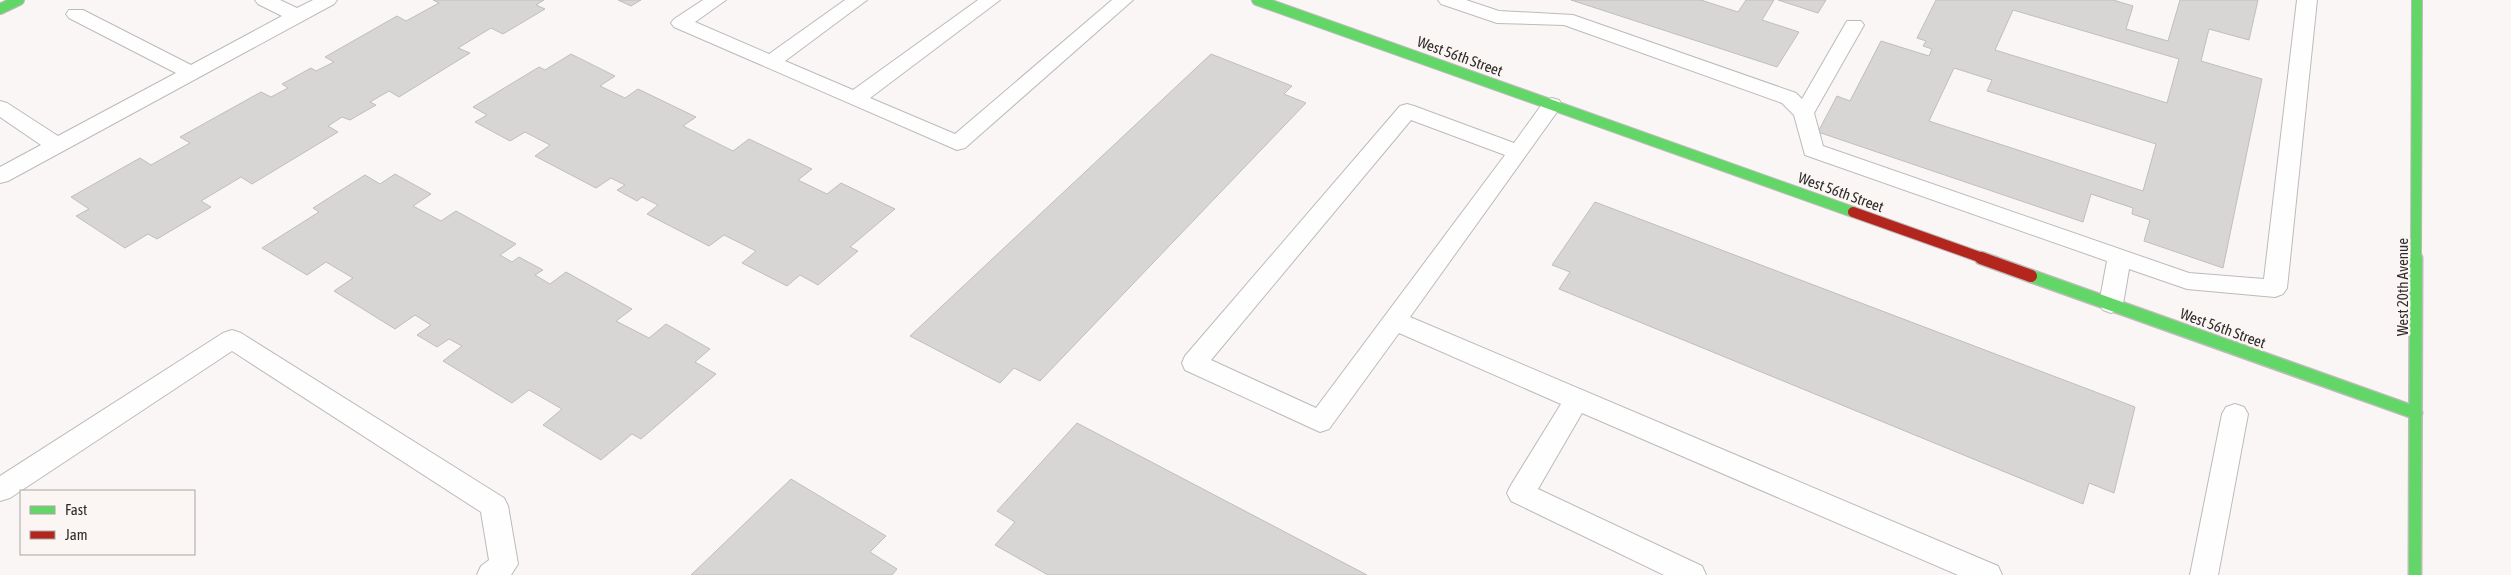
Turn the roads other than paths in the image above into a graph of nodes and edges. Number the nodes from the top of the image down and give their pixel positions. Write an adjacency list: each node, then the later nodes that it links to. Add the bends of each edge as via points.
1 (19, 0): 13 (street)
2 (265, 0): 15 (lane)
3 (327, 0): 15 (lane)
4 (716, 0): 18 (lane, via 681,23)
5 (857, 0): 18 (lane)
6 (990, 0): 20 (lane)
7 (1123, 0): 20 (lane, via 957,143)
8 (1257, 0): 21 (street, West 56th Street)
9 (1448, 0): 16 (lane, via 1497,17)
10 (1543, 0): 16 (lane)
11 (2306, 0): 27 (lane, via 2275,288 2186,281)
12 (2417, 0): 31 (street, West 20th Avenue)
13 (0, 9)
14 (76, 14): 19 (lane)
15 (297, 16): 19 (lane)
16 (1530, 16): 23 (lane, via 1566,19 1604,32 1789,98)
17 (1854, 25): 23 (lane)
18 (771, 62): 20 (lane)
19 (191, 73): 24 (lane)
20 (855, 99)
21 (1552, 105): 25 (lane); 28 (street, West 56th Street)
22 (0, 108): 24 (lane)
23 (1804, 113): 27 (lane, via 1813,150)
24 (57, 145): 26 (lane)
25 (1518, 152): 29 (lane); 29 (lane, via 1407,111 1194,363 1320,422)
26 (0, 176)
27 (2119, 257): 28 (lane)
28 (2111, 304): 31 (street, West 56th Street)
29 (1395, 321): 30 (lane)
30 (1577, 400): 35 (lane, via 1521,493); 36 (lane)
31 (2416, 412): 38 (street, West 20th Avenue)
32 (2235, 414): 37 (lane)
33 (0, 490): 34 (lane, via 232,340 494,506 504,564)
34 (491, 575)
35 (1692, 575)
36 (1988, 575)
37 (2204, 575)
38 (2415, 575)

